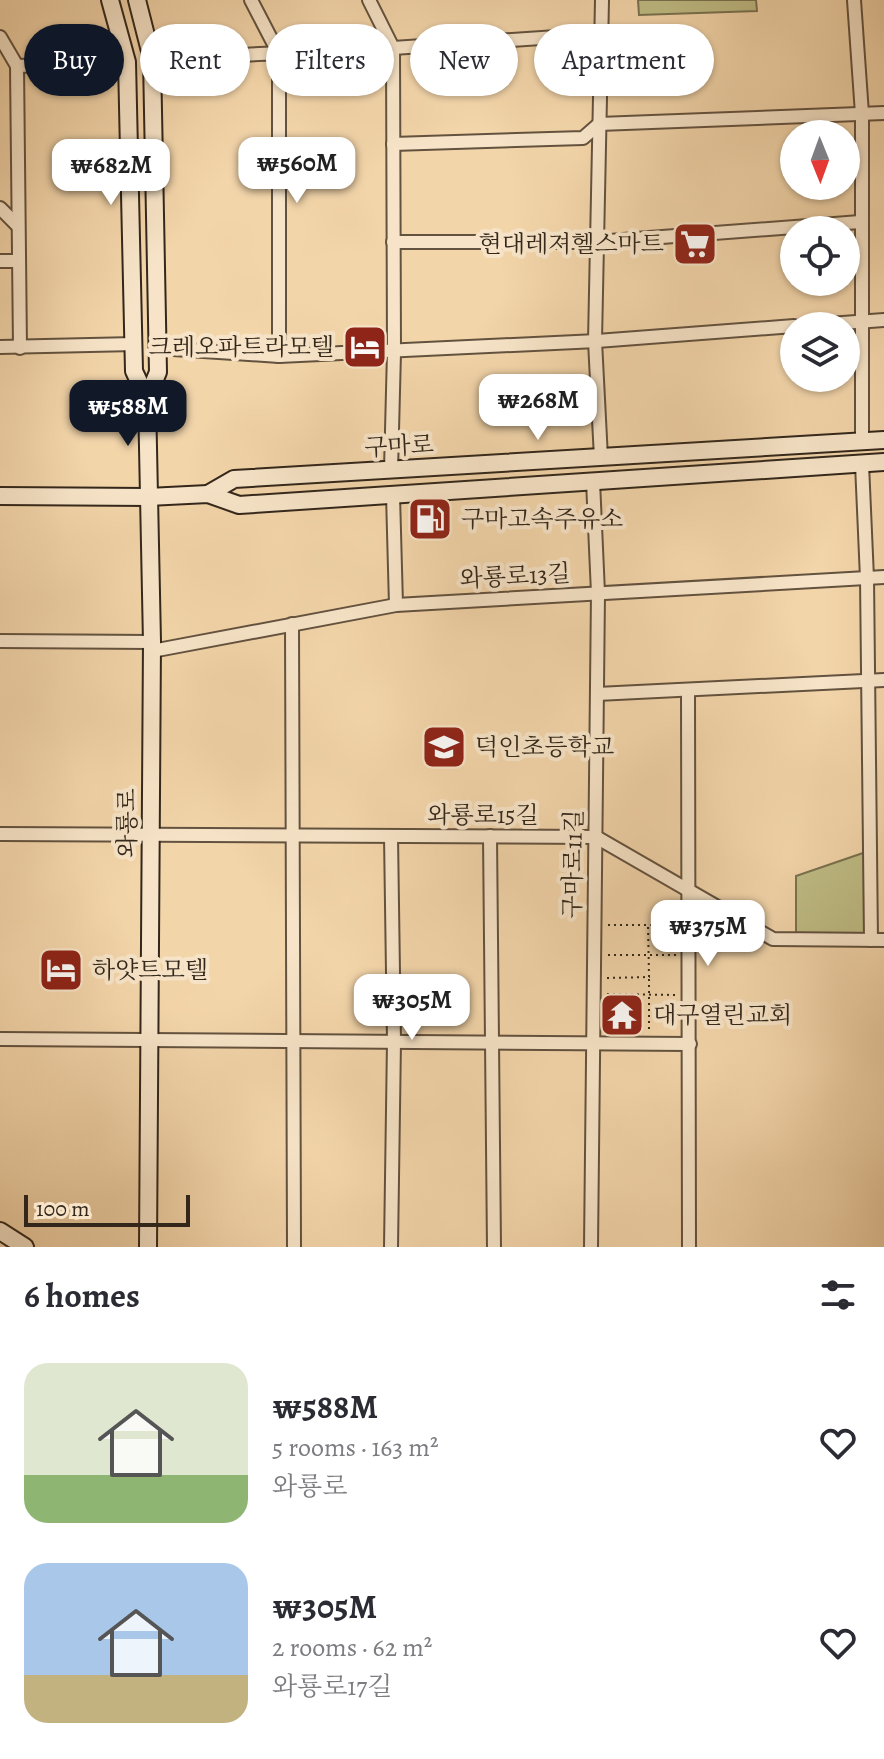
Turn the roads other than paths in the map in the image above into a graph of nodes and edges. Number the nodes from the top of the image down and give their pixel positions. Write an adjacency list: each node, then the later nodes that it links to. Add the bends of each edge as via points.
1 (110, 0): 14 (main road, 와룡로)
2 (137, 0): 7 (main road, 와룡로)
3 (251, 0): 10 (street)
4 (369, 0): 8 (street)
5 (602, 0): 9 (street)
6 (854, 0): 21 (street)
7 (143, 24)
8 (381, 24)
9 (601, 24)
10 (266, 29)
11 (0, 37): 15 (street)
12 (534, 39): 13 (street)
13 (394, 48)
14 (127, 62): 15 (street); 36 (main road, 와룡로)
15 (17, 66): 26 (street)
16 (153, 96): 39 (main road, 와룡로)
17 (279, 96): 41 (street)
18 (393, 96): 23 (street)
19 (600, 96): 22 (street)
20 (884, 113): 21 (street)
21 (862, 114): 22 (street); 25 (street)
22 (599, 124): 23 (street, via 583,138); 29 (street)
23 (393, 144): 28 (street)
24 (0, 208): 26 (street)
25 (860, 222): 33 (street)
26 (18, 226): 31 (street)
27 (780, 228): 29 (street)
28 (393, 242): 29 (street); 40 (street)
29 (596, 242): 35 (street)
30 (0, 261): 31 (street)
31 (19, 261): 38 (street)
32 (884, 320): 33 (street)
33 (861, 322): 44 (street)
34 (780, 327): 35 (street)
35 (595, 341): 40 (street); 45 (street)
36 (135, 344): 38 (street); 42 (main road, 와룡로, via 134,371)
37 (0, 347): 38 (street)
38 (20, 348)
39 (158, 348): 41 (street); 42 (main road, 와룡로, via 158,372)
40 (394, 352): 41 (street); 48 (street)
41 (279, 356)
42 (147, 399): 53 (main road, 와룡로)
43 (884, 440): 44 (main road, 구마로)
44 (862, 442): 45 (main road, 구마로)
45 (601, 458): 48 (main road, 구마로)
46 (884, 462): 47 (main road, 구마로)
47 (862, 464): 49 (main road, 구마로); 55 (street)
48 (391, 470): 50 (main road, 구마로, via 234,479)
49 (593, 481): 51 (main road, 구마로); 56 (street, 구마로11길)
50 (208, 494): 51 (main road, 구마로, via 239,505); 53 (main road, 구마로)
51 (393, 495): 57 (street)
52 (0, 496): 53 (main road, 구마로)
53 (148, 497): 60 (main road, 와룡로)
54 (884, 577): 55 (street, 와룡로13길)
55 (867, 578): 56 (street, 와룡로13길); 62 (street)
56 (598, 593): 57 (street, 와룡로13길); 64 (street, 구마로11길)
57 (396, 605): 58 (street, 와룡로13길)
58 (292, 624): 60 (street, 와룡로13길); 67 (street)
59 (0, 641): 60 (street, 와룡로13길)
60 (152, 647): 66 (main road, 와룡로)
61 (884, 680): 62 (street)
62 (867, 681): 63 (street); 72 (street)
63 (688, 690): 64 (street); 71 (street)
64 (597, 694): 70 (street, 구마로11길)
65 (0, 834): 66 (street, 와룡로15길)
66 (151, 836): 67 (street, 와룡로15길); 74 (main road, 와룡로)
67 (293, 836): 68 (street, 와룡로15길); 76 (street)
68 (391, 836): 69 (street, 와룡로15길); 75 (street)
69 (490, 836): 70 (street, 와룡로15길); 77 (street)
70 (596, 837): 71 (street, 와룡로15길); 78 (street, 구마로11길)
71 (690, 890): 72 (street, 와룡로15길, via 773,939); 79 (street)
72 (877, 940)
73 (0, 1039): 74 (street)
74 (150, 1041): 76 (street); 82 (main road, 와룡로)
75 (394, 1041): 76 (street); 77 (street); 84 (street)
76 (292, 1042): 83 (street)
77 (493, 1043): 78 (street); 85 (street)
78 (594, 1043): 79 (street); 86 (street, 구마로11길)
79 (690, 1044): 87 (street)
80 (0, 1231): 81 (main road)
81 (25, 1247)
82 (148, 1247)
83 (294, 1247)
84 (391, 1247)
85 (494, 1247)
86 (591, 1247)
87 (689, 1247)

